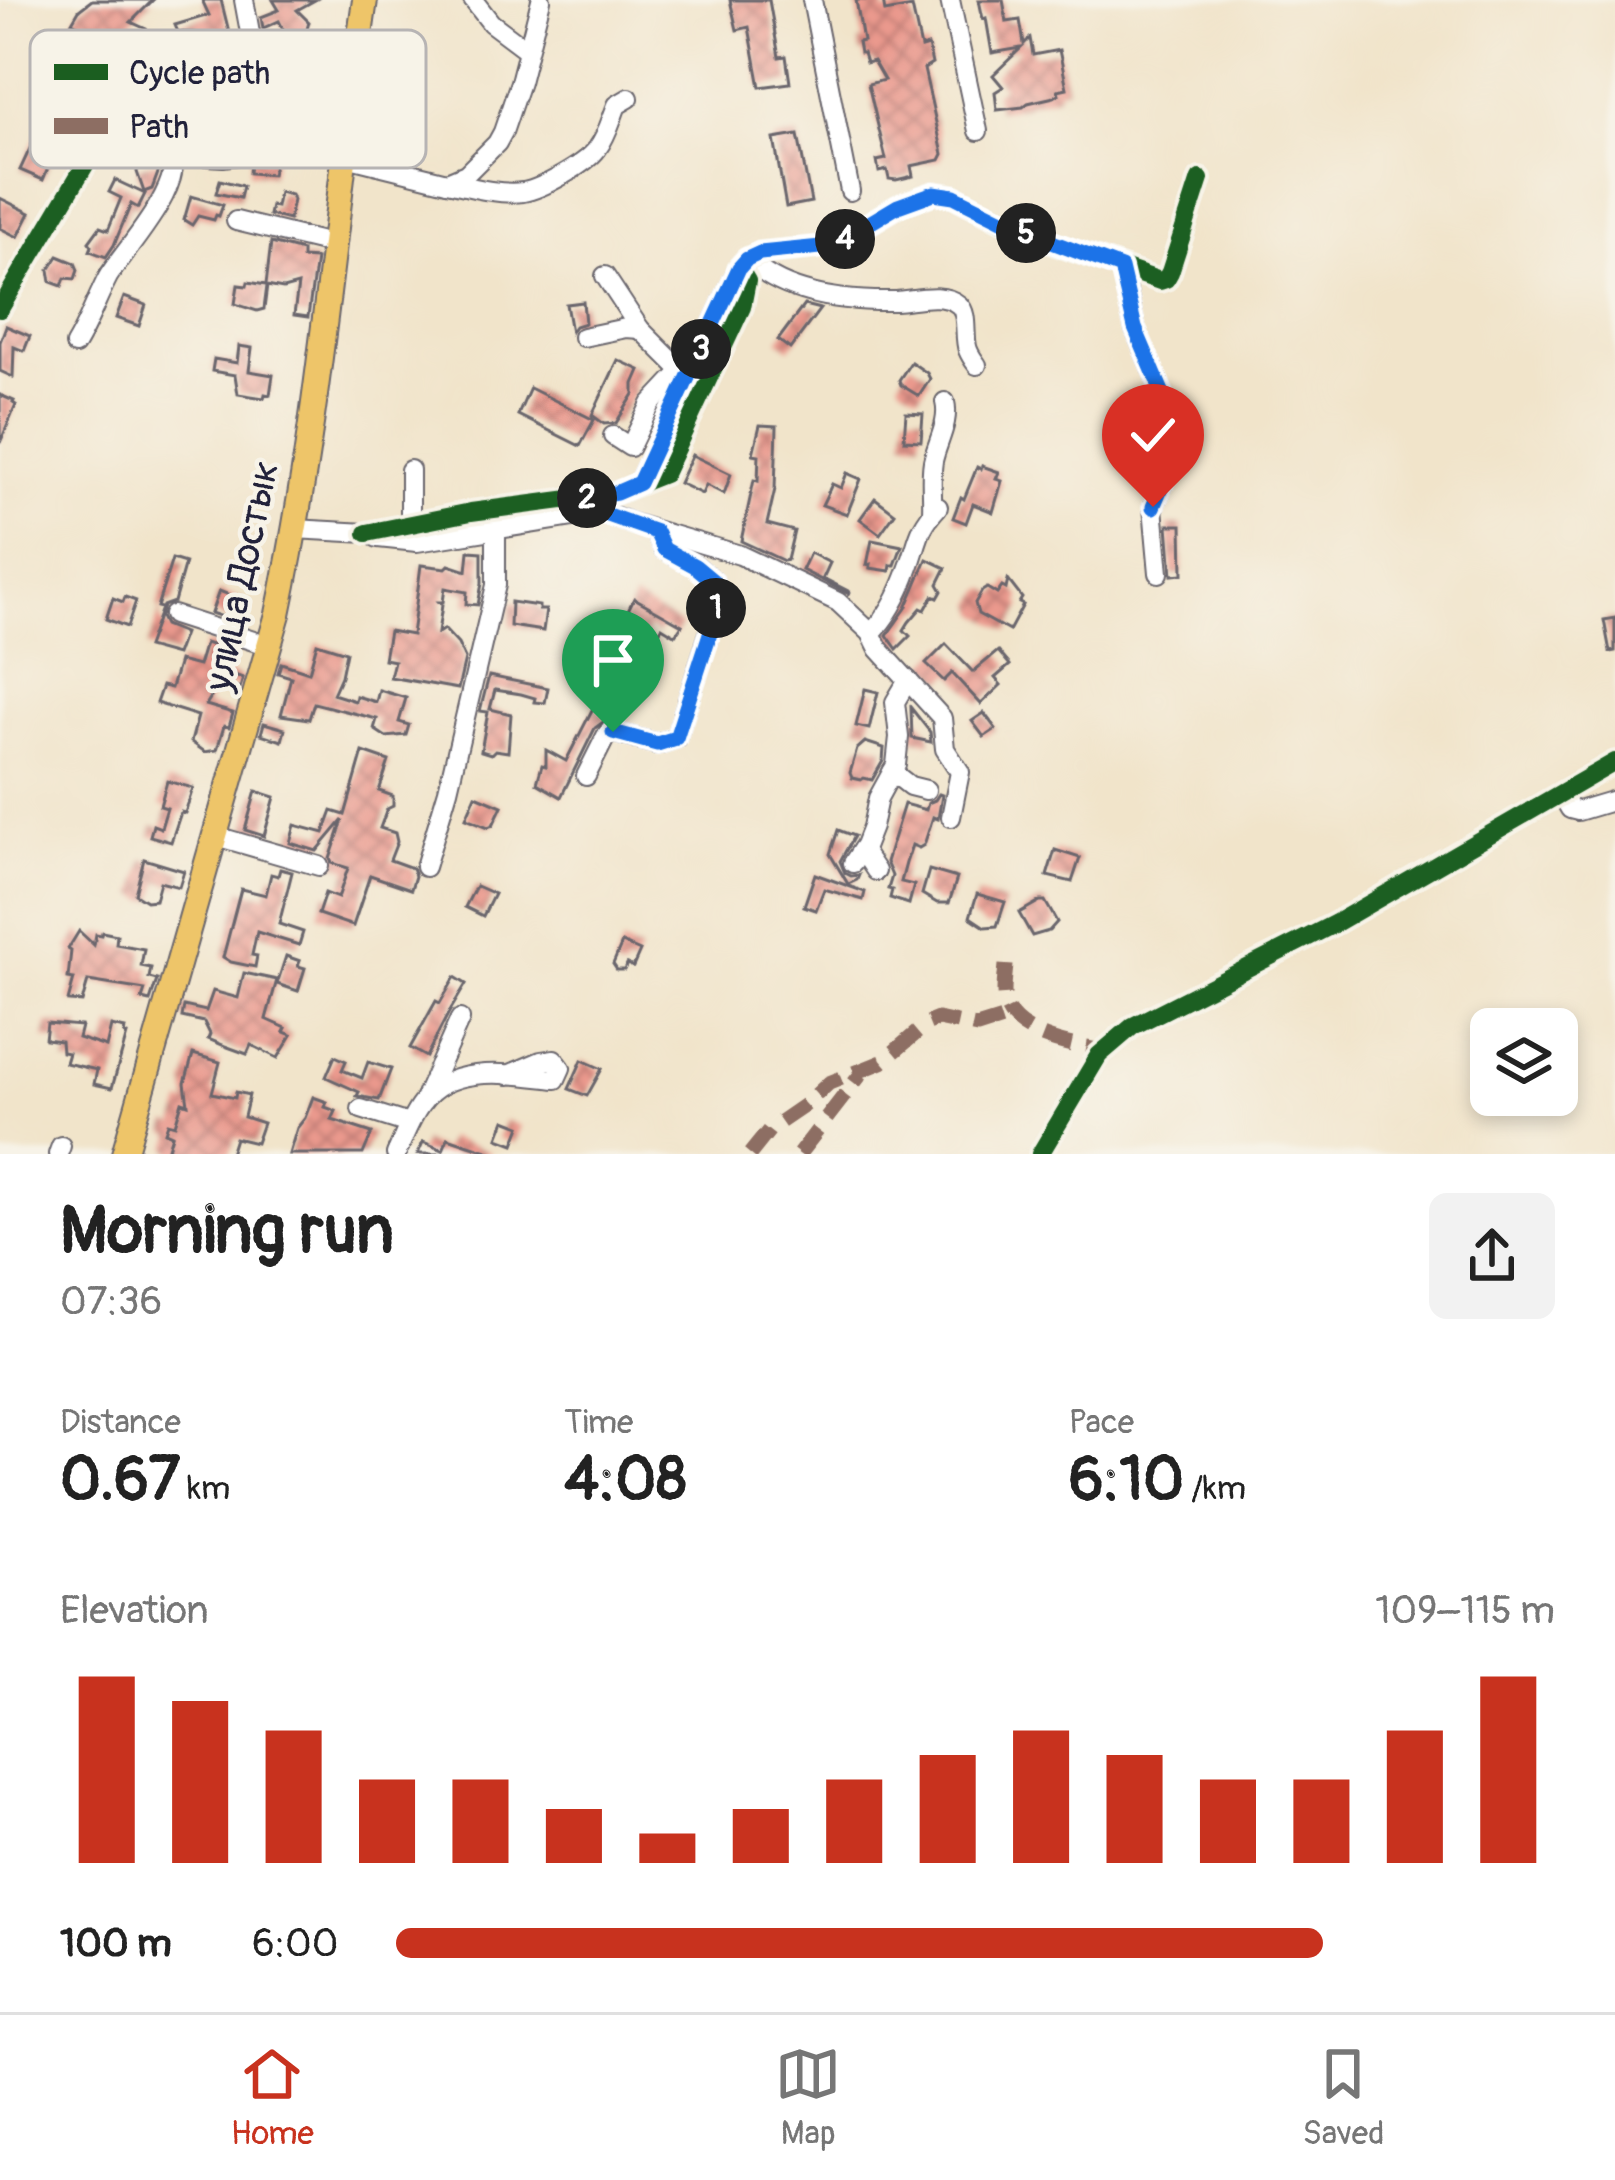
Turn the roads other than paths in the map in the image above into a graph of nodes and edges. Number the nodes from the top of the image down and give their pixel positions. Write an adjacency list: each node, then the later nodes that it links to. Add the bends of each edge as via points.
1 (244, 0): 7 (street)
2 (365, 0): 8 (main road, улица Достык)
3 (473, 0): 9 (street)
4 (541, 0): 9 (street)
5 (812, 0): 18 (street)
6 (950, 0): 11 (street)
7 (250, 30)
8 (362, 30)
9 (527, 50): 17 (street, via 497,143)
10 (628, 98): 17 (street, via 593,155 537,188)
11 (978, 131)
12 (83, 168): 24 (street)
13 (173, 168): 27 (street)
14 (345, 168): 20 (main road, улица Достык)
15 (388, 168): 17 (street)
16 (1200, 179): 22 (street, via 1166,279)
17 (447, 182)
18 (850, 191)
19 (236, 220): 20 (street)
20 (335, 245): 39 (main road, улица Достык)
21 (743, 264): 22 (street, via 760,253 831,246 934,193); 28 (street, via 815,294 953,302 964,313); 29 (street); 35 (street, via 742,307 664,474)
22 (1121, 268): 43 (street, via 1177,438 1153,507)
23 (605, 276): 25 (street)
24 (0, 309)
25 (640, 328): 26 (street); 29 (street)
26 (583, 338)
27 (75, 345)
28 (977, 365)
29 (681, 380): 30 (street); 32 (street)
30 (643, 400): 32 (street); 33 (street, via 630,447)
31 (945, 402): 45 (street, via 933,462 935,510)
32 (670, 413): 35 (street)
33 (613, 436)
34 (410, 470): 38 (street)
35 (638, 483): 36 (street)
36 (576, 500): 37 (street); 38 (street)
37 (602, 513): 41 (street); 42 (street)
38 (410, 523): 40 (street)
39 (295, 529): 40 (street); 46 (main road, улица Достык)
40 (367, 532): 41 (street, via 417,542)
41 (496, 532): 57 (street, via 496,585)
42 (656, 532): 45 (street, via 709,544 800,583 838,602); 50 (street, via 664,549 713,581 716,615 676,738 657,744 607,734)
43 (1159, 573)
44 (172, 615): 46 (street)
45 (871, 633): 47 (street)
46 (269, 646): 55 (main road, улица Достык)
47 (908, 680): 49 (street, via 895,702); 54 (street, via 942,718 945,749 961,772)
48 (1615, 762): 52 (street)
49 (892, 772): 51 (street); 58 (street, via 858,856)
50 (586, 776)
51 (926, 790)
52 (1561, 792): 53 (street, via 1578,812); 66 (street, via 1336,923 1133,1026 1099,1055)
53 (1615, 800)
54 (951, 817)
55 (216, 836): 56 (street); 64 (main road, улица Достык)
56 (319, 866)
57 (425, 867)
58 (877, 871)
59 (460, 1019): 61 (street)
60 (508, 1075): 61 (street, via 475,1075)
61 (424, 1098): 63 (street)
62 (362, 1109): 63 (street)
63 (409, 1124): 65 (street)
64 (124, 1154)
65 (396, 1154)
66 (1040, 1154)

